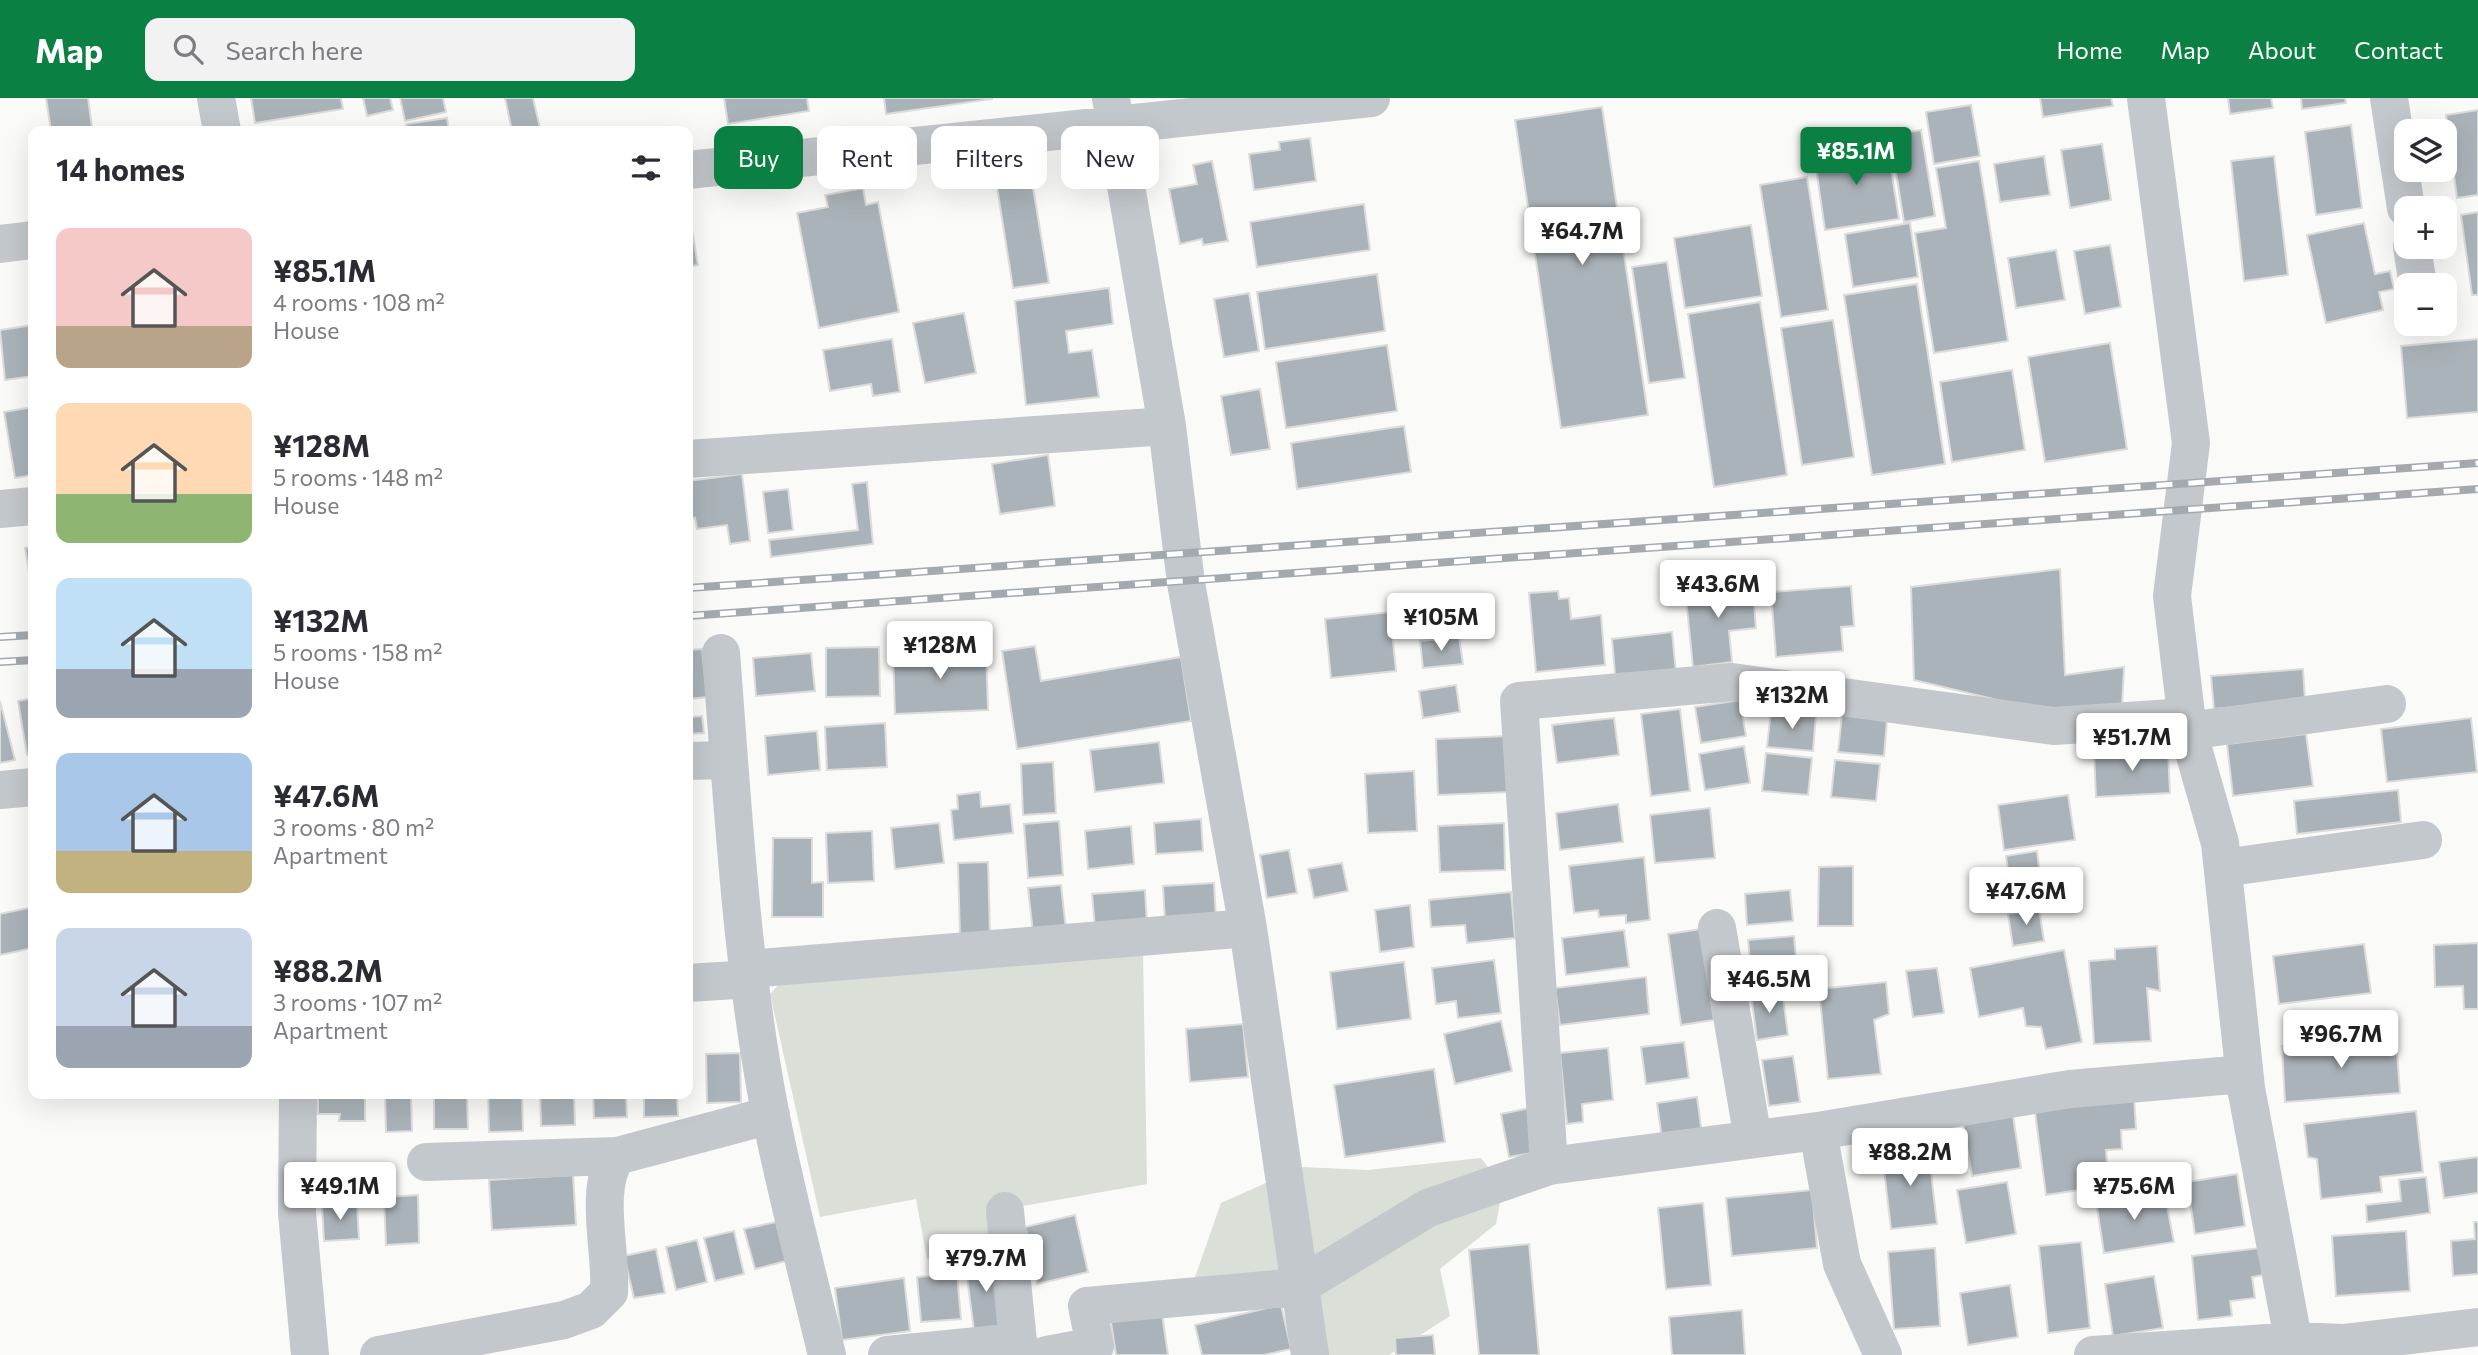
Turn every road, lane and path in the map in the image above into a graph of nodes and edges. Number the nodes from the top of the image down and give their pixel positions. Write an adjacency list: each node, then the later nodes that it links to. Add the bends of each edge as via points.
1 (216, 98): 6 (street)
2 (1371, 98): 5 (street)
3 (2146, 98): 17 (street, via 2191,443 2172,596)
4 (2389, 98): 8 (street)
5 (1112, 110): 7 (street); 11 (street)
6 (221, 126)
7 (693, 169)
8 (2404, 196)
9 (28, 241): 10 (street)
10 (0, 244)
11 (1167, 426): 12 (street); 24 (street, via 1186,583)
12 (693, 459)
13 (28, 506): 14 (street)
14 (0, 509)
15 (721, 653): 18 (street)
16 (2387, 704): 17 (street)
17 (2188, 724): 23 (street); 35 (street, via 2054,726 1732,682 1519,701)
18 (729, 760): 19 (street); 26 (street)
19 (693, 761)
20 (28, 787): 21 (street)
21 (0, 790)
22 (2423, 841): 23 (street)
23 (2223, 867): 28 (street)
24 (1248, 928): 26 (street); 37 (street)
25 (1717, 928): 32 (street)
26 (750, 974): 27 (street); 30 (street)
27 (693, 982)
28 (2244, 1074): 31 (street, via 2070,1089); 39 (street)
29 (298, 1099): 42 (street, via 297,1213)
30 (771, 1115): 33 (street); 44 (street)
31 (1818, 1130): 32 (street); 47 (street, via 1842,1264)
32 (1753, 1139): 35 (street)
33 (617, 1156): 34 (street); 43 (street, via 604,1188 609,1292 591,1310 510,1332)
34 (426, 1162)
35 (1549, 1166): 37 (street, via 1428,1208)
36 (1005, 1211): 40 (street)
37 (1298, 1287): 41 (street, via 1087,1306); 46 (street)
38 (2478, 1327): 39 (street)
39 (2295, 1348): 48 (street)
40 (1029, 1351): 41 (street); 45 (street)
41 (1096, 1351)
42 (310, 1355)
43 (379, 1355)
44 (827, 1355)
45 (887, 1355)
46 (1310, 1355)
47 (1883, 1355)
48 (2093, 1355)

